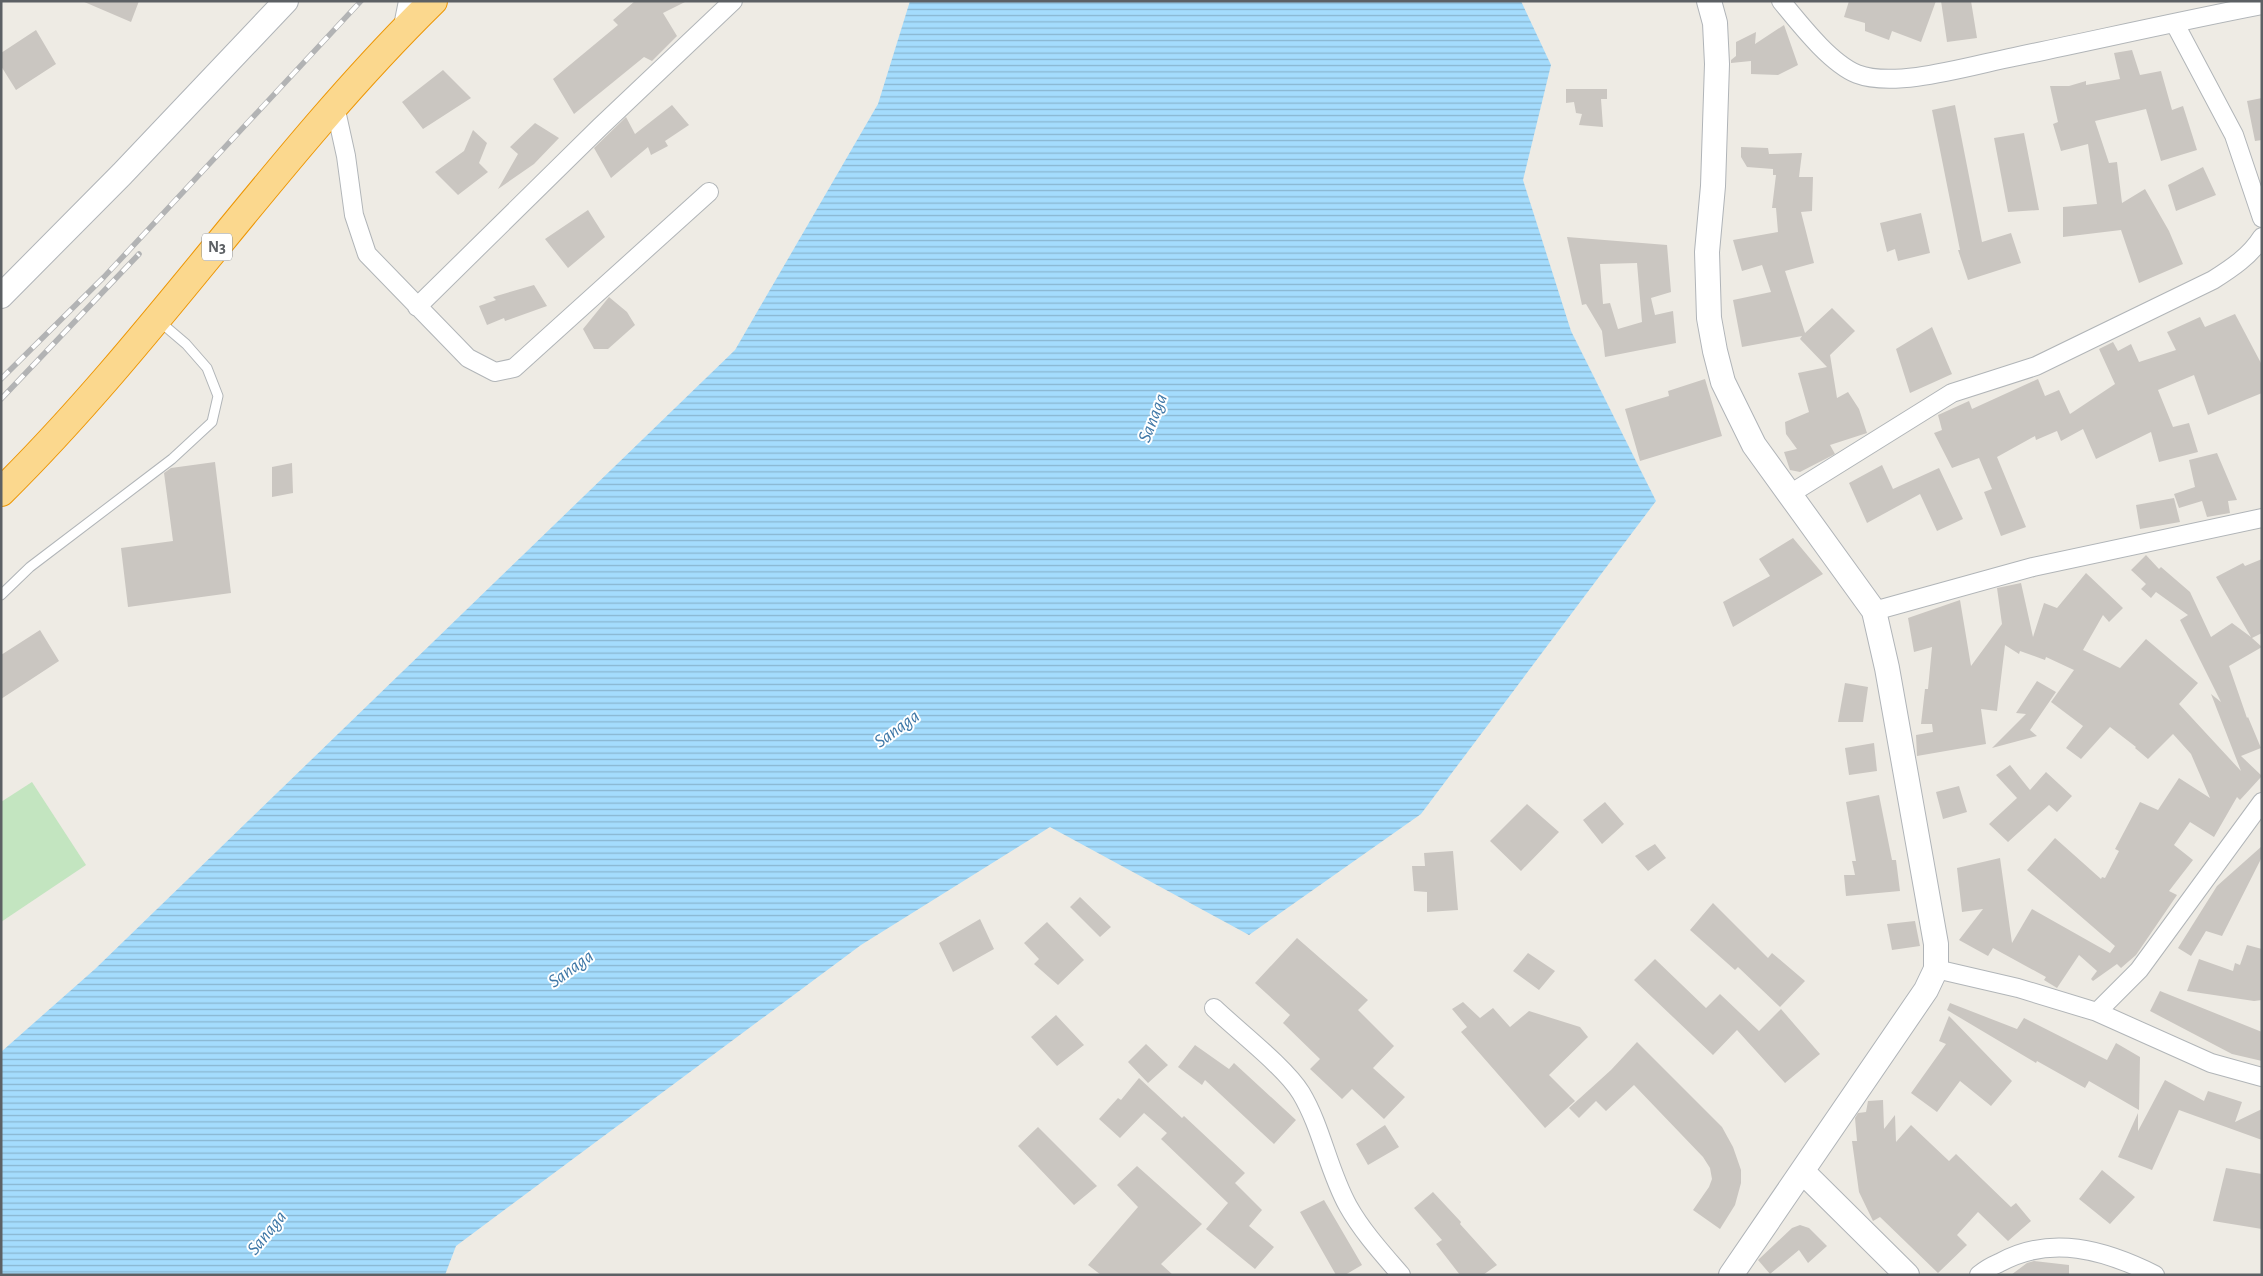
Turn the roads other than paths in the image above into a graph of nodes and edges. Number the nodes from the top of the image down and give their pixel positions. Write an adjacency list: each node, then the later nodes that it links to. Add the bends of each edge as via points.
1 (286, 1): 15 (street)
2 (408, 1): 9 (street)
3 (433, 1): 9 (highway, N3)
4 (733, 1): 16 (street)
5 (1709, 1): 19 (street, via 1715,23 1717,64 1707,252 1710,318 1724,382 1742,424)
6 (1781, 1): 8 (street, via 1800,24 1847,68 1856,74 1888,79 1945,71)
7 (2262, 5): 8 (street)
8 (2175, 24): 11 (street, via 2234,135)
9 (402, 31): 10 (highway, N3)
10 (335, 106): 16 (street, via 354,215 367,254); 17 (highway, N3)
11 (2257, 188): 13 (street)
12 (709, 192): 16 (street, via 514,368 495,372 468,358)
13 (2262, 218)
14 (2262, 237): 19 (street, via 2248,255 2213,280 2036,366 1952,393)
15 (1, 296)
16 (417, 307)
17 (157, 319): 18 (highway, N3, via 45,448); 21 (lane, via 207,368 218,396 212,422 172,459 30,567)
18 (1, 492)
19 (1790, 494): 22 (street)
20 (2262, 518): 22 (street, via 2033,567)
21 (1, 595)
22 (1874, 611): 24 (street, via 1886,660 1926,883 1936,944)
23 (2262, 802): 26 (street, via 2139,970)
24 (1936, 970): 26 (street, via 2018,988); 28 (street, via 1926,990)
25 (1214, 1008): 29 (street, via 1285,1074 1301,1094 1348,1206)
26 (2097, 1012): 27 (street, via 2211,1063)
27 (2262, 1077)
28 (1803, 1172): 30 (street); 31 (street)
29 (1401, 1275)
30 (1731, 1275)
31 (1907, 1275)
32 (1979, 1275): 33 (street, via 2010,1256 2034,1248 2060,1246 2126,1261)
33 (2156, 1275)

